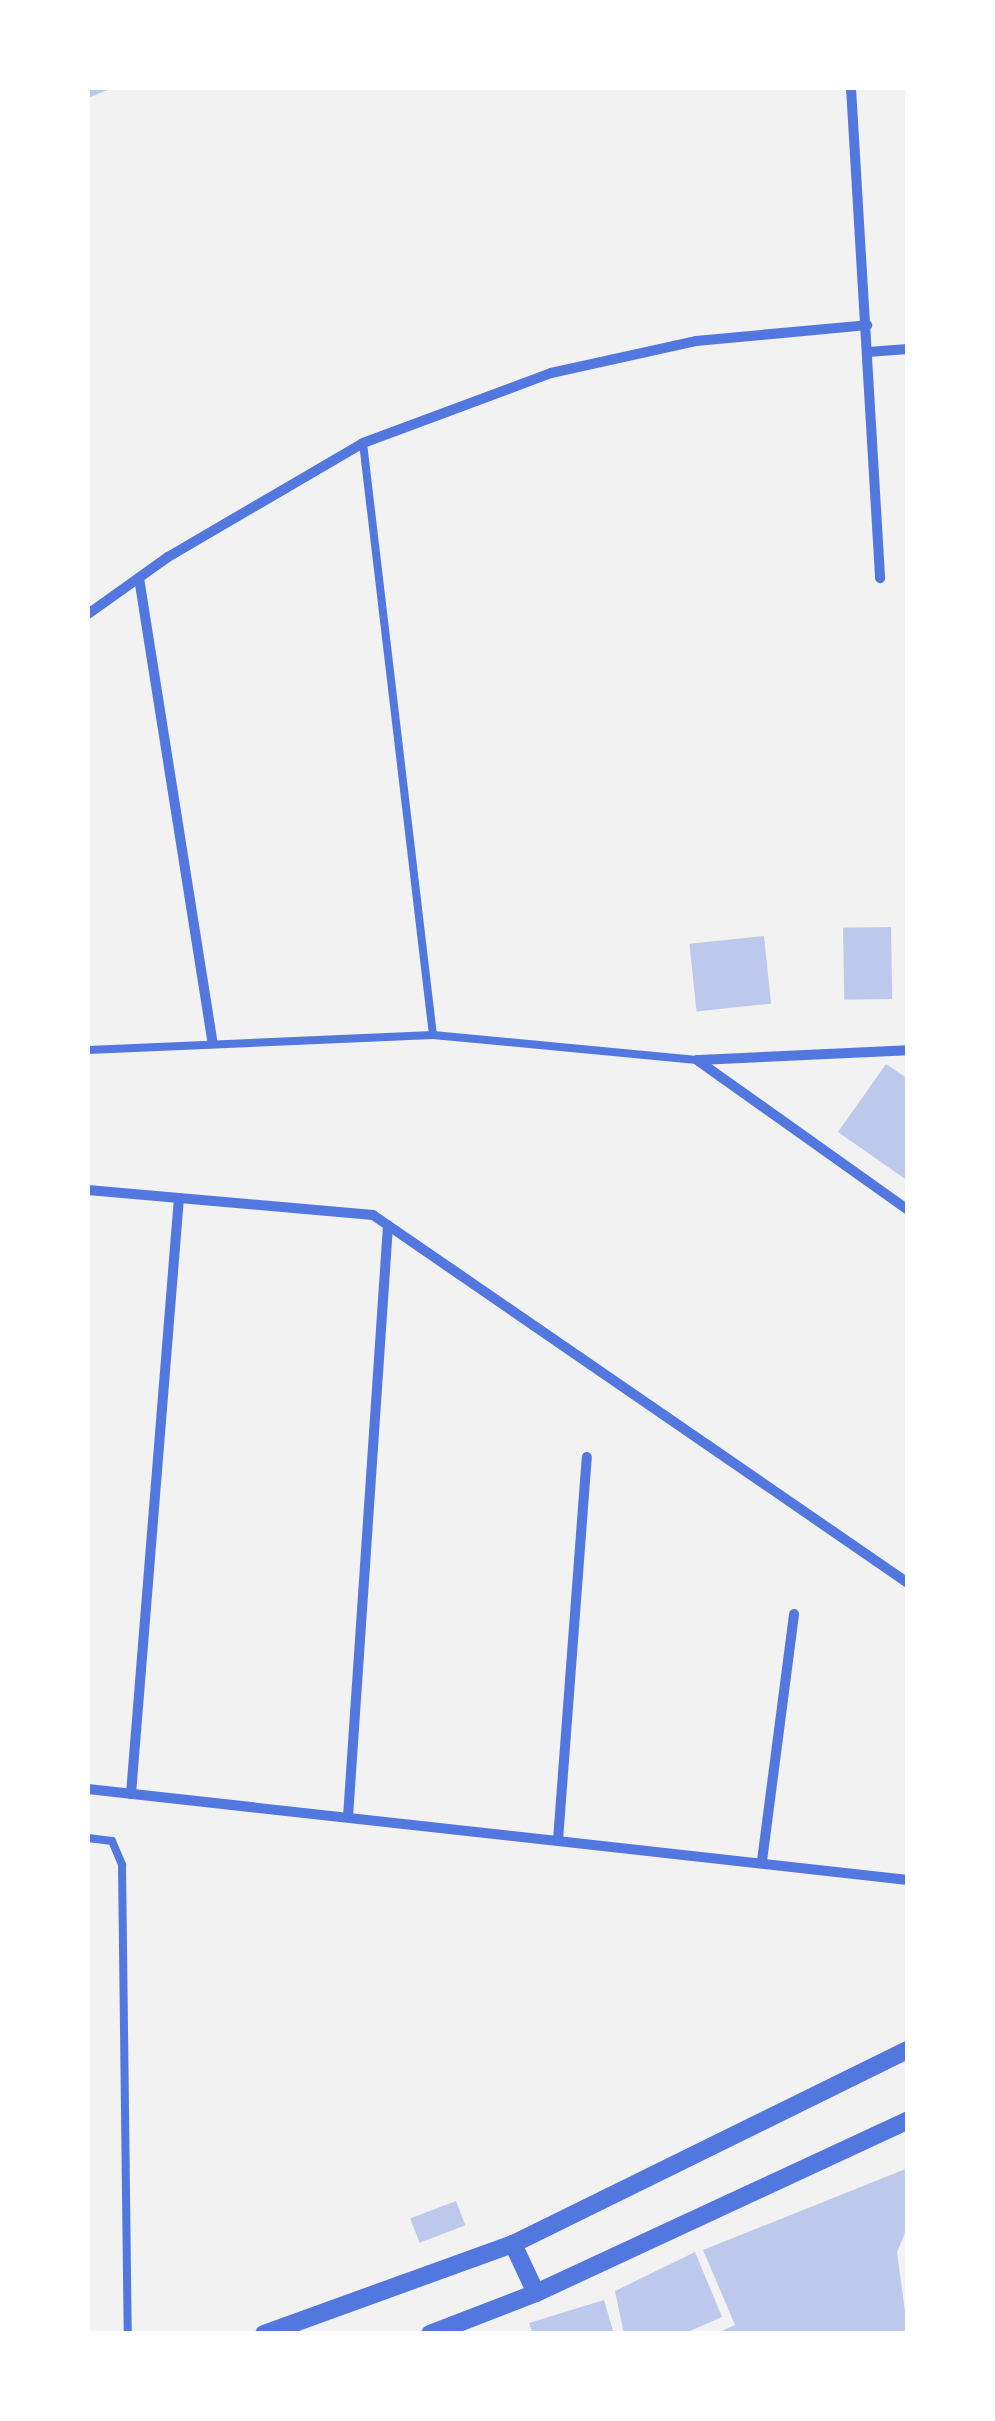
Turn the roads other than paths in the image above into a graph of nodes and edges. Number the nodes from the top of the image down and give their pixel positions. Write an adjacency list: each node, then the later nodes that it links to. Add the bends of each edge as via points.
1 (851, 88): 2 (street)
2 (867, 325): 4 (street); 5 (street, via 696,341 551,373)
3 (908, 349): 4 (street)
4 (868, 352): 7 (street)
5 (364, 444): 6 (street); 9 (lane)
6 (139, 578): 8 (street); 10 (street)
7 (880, 578)
8 (88, 614)
9 (432, 1035): 10 (lane); 13 (lane)
10 (212, 1041): 11 (lane)
11 (88, 1050)
12 (908, 1050): 13 (street)
13 (697, 1060): 16 (street)
14 (88, 1190): 15 (street)
15 (179, 1198): 17 (street, via 373,1215); 22 (street)
16 (908, 1210)
17 (388, 1225): 19 (street); 23 (street)
18 (587, 1457): 25 (street)
19 (908, 1584)
20 (794, 1614): 26 (street)
21 (88, 1789): 22 (street)
22 (131, 1794): 23 (street)
23 (348, 1817): 25 (street)
24 (88, 1838): 32 (lane, via 112,1842 122,1865)
25 (558, 1840): 26 (street)
26 (762, 1862): 27 (street)
27 (908, 1880)
28 (908, 2050): 30 (street)
29 (908, 2120): 31 (street)
30 (513, 2244): 31 (street); 33 (street)
31 (536, 2293): 34 (street)
32 (128, 2334)
33 (264, 2334)
34 (430, 2334)

